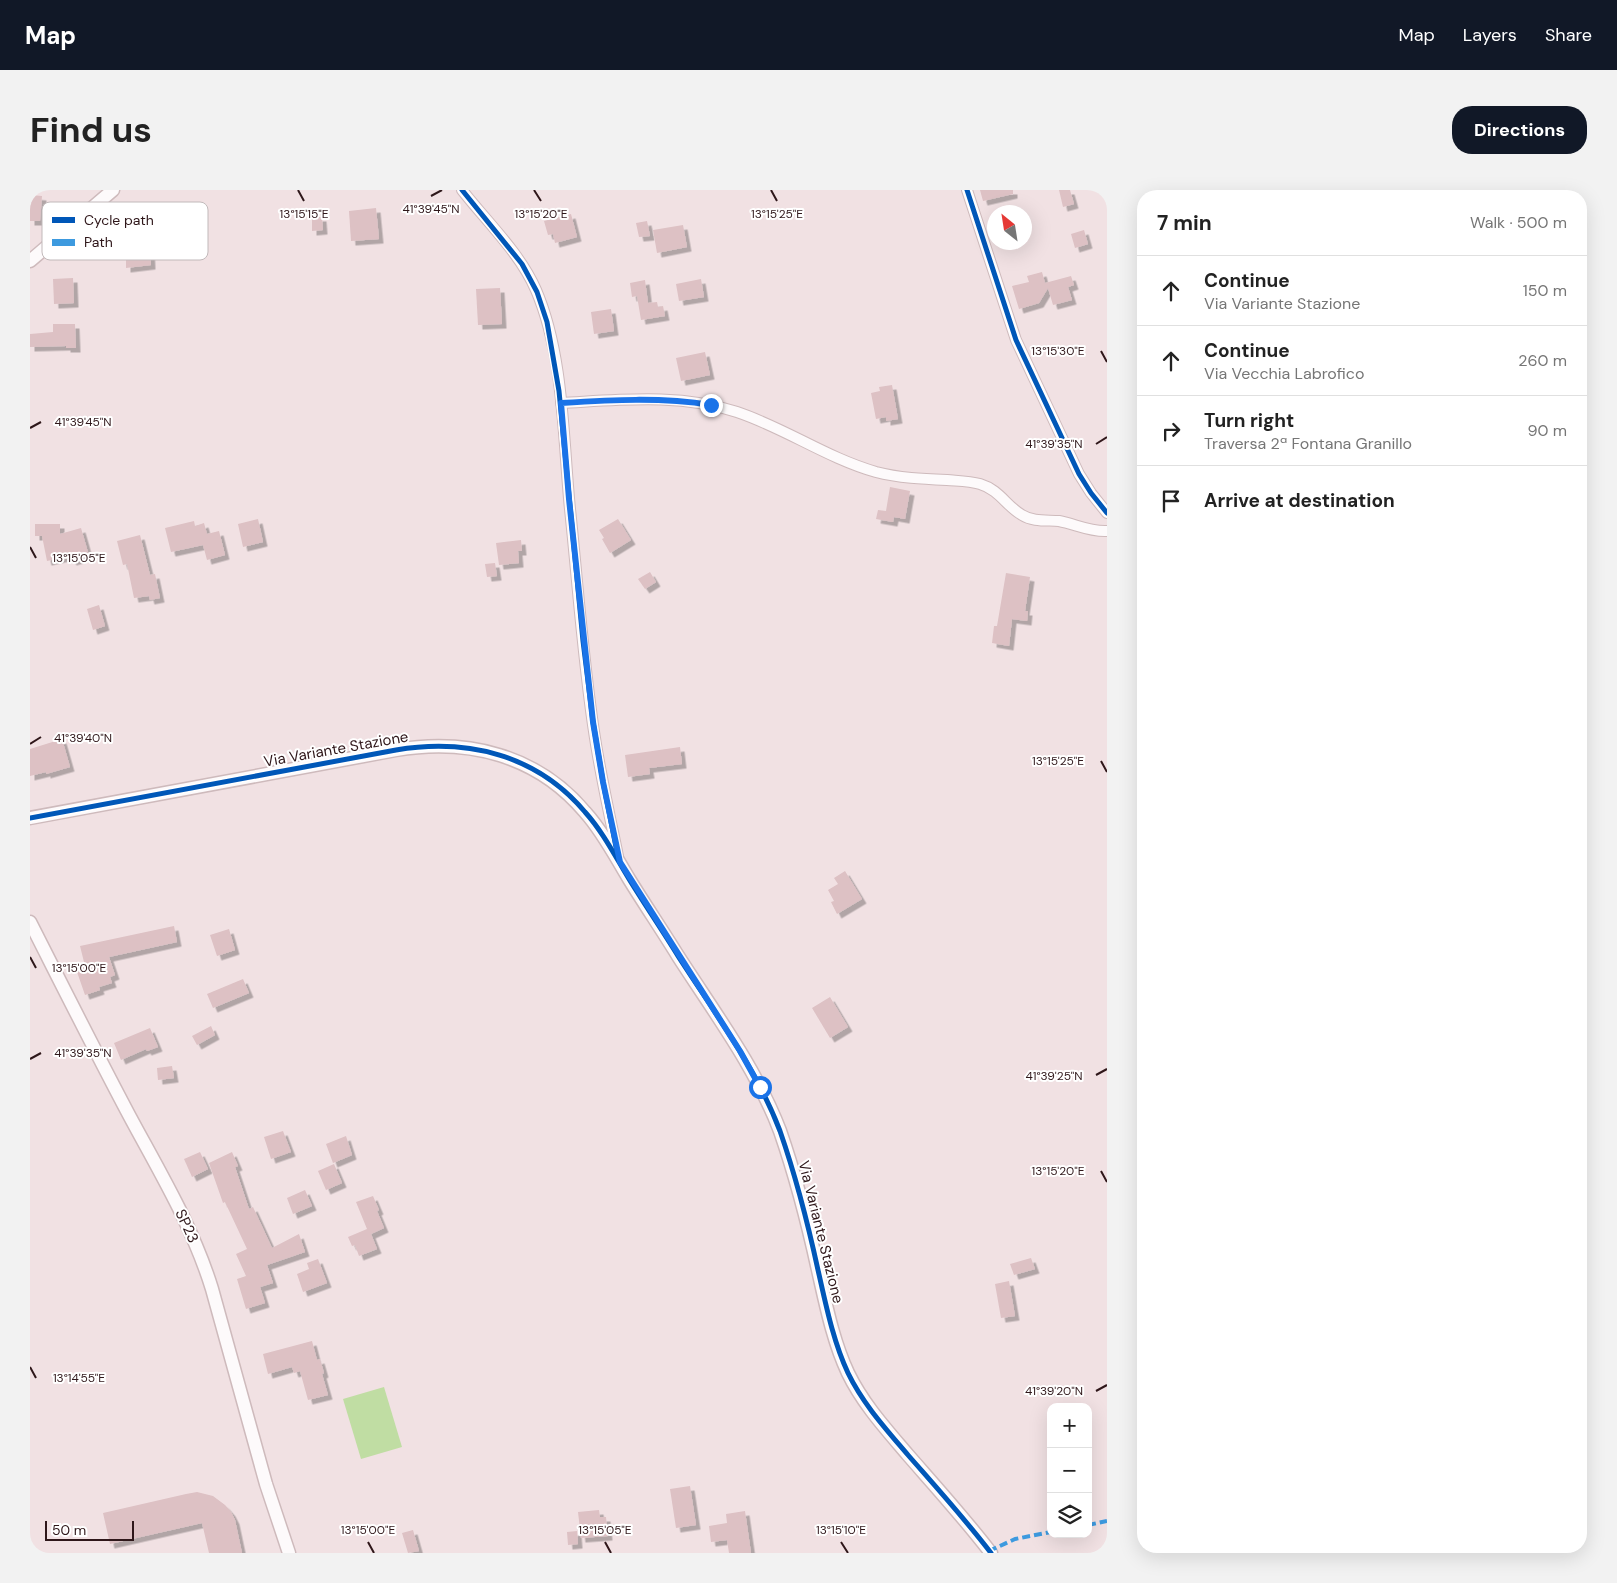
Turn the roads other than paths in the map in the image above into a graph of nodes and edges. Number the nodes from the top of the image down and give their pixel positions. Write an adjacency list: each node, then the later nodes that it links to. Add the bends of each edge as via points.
1 (113, 190): 4 (street)
2 (462, 190): 7 (street, via 522,264 533,284 549,329)
3 (967, 190): 8 (street, via 1016,340 1079,474)
4 (99, 202)
5 (42, 251): 6 (street)
6 (30, 261)
7 (561, 403): 9 (street, via 627,399 719,407 756,419 870,470 901,477 979,484 997,492 1025,517); 11 (street, via 594,729)
8 (1107, 513)
9 (1107, 531)
10 (30, 818): 11 (street, Via Variante Stazione, via 396,750 455,746 502,755 553,782 586,812)
11 (620, 862): 14 (street, Via Variante Stazione, via 742,1056 769,1105 800,1195 836,1342 853,1382 879,1420)
12 (30, 922): 13 (street, SP23 / SP23, via 200,1255 270,1500)
13 (289, 1553)
14 (991, 1553)

